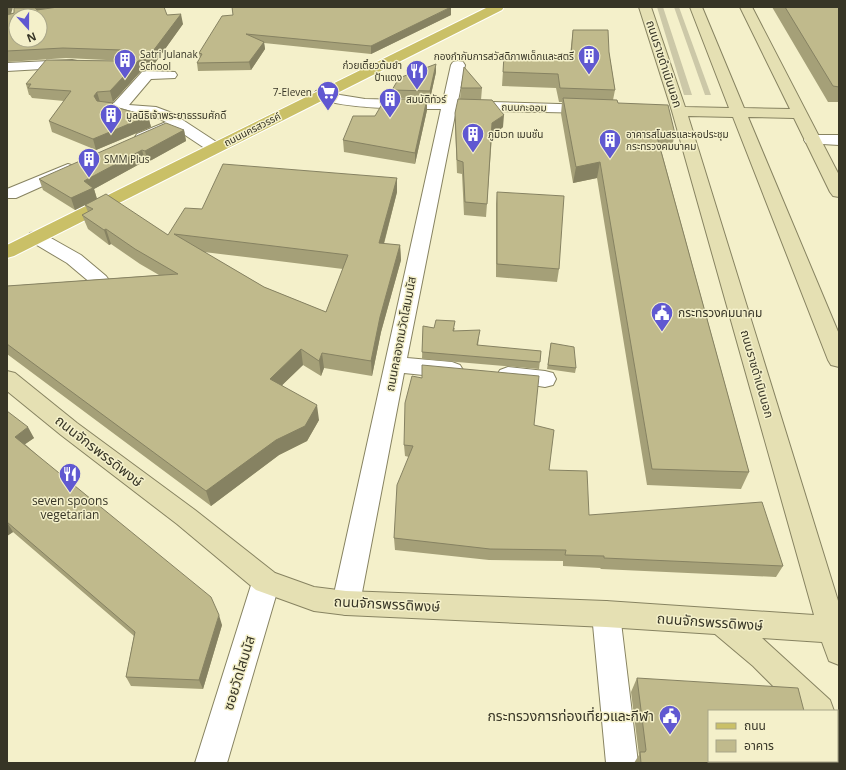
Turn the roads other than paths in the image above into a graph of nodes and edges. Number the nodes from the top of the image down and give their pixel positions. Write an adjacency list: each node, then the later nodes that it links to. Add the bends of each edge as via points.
1 (498, 7): 9 (main road, ถนนนครสวรรค์)
2 (645, 7): 12 (main road, ถนนราชดำเนินนอก)
3 (696, 7): 13 (main road)
4 (746, 7): 14 (main road)
5 (88, 65): 7 (street)
6 (458, 65): 10 (street, ถนนคลองถมวัดโสมมนัส)
7 (7, 67)
8 (170, 75): 15 (street, via 148,74 112,108 156,112)
9 (321, 94): 10 (street, ถนนกะออม, via 364,103); 19 (main road, ถนนนครสวรรค์)
10 (451, 105): 11 (street, ถนนกะออม); 27 (street, ถนนคลองถมวัดโสมมนัส)
11 (608, 109)
12 (671, 111): 13 (main road); 34 (main road, ถนนราชดำเนินนอก)
13 (738, 112): 14 (main road); 26 (main road)
14 (799, 114): 16 (main road)
15 (177, 122): 18 (street); 19 (street)
16 (812, 140): 17 (street); 21 (main road)
17 (839, 140)
18 (127, 144)
19 (215, 148): 23 (main road, ถนนนครสวรรค์)
20 (83, 162): 22 (street)
21 (839, 192)
22 (10, 194)
23 (36, 237): 24 (main road, ถนนนครสวรรค์); 25 (street, via 74,259)
24 (7, 252)
25 (100, 280)
26 (839, 360)
27 (395, 365): 29 (street); 31 (street, ถนนคลองถมวัดโสมมนัส)
28 (7, 379): 30 (main road, ถนนจักรพรรดิพงษ์)
29 (545, 379)
30 (266, 582): 31 (main road, ถนนจักรพรรดิพงษ์, via 314,600); 36 (street, ซอยวัดโสมนัส)
31 (346, 603): 32 (main road, ถนนจักรพรรดิพงษ์)
32 (606, 614): 33 (main road, ถนนจักรพรรดิพงษ์); 37 (street)
33 (722, 623): 34 (main road, ถนนจักรพรรดิพงษ์); 35 (main road, via 763,656)
34 (837, 637)
35 (818, 710)
36 (212, 763)
37 (622, 763)

